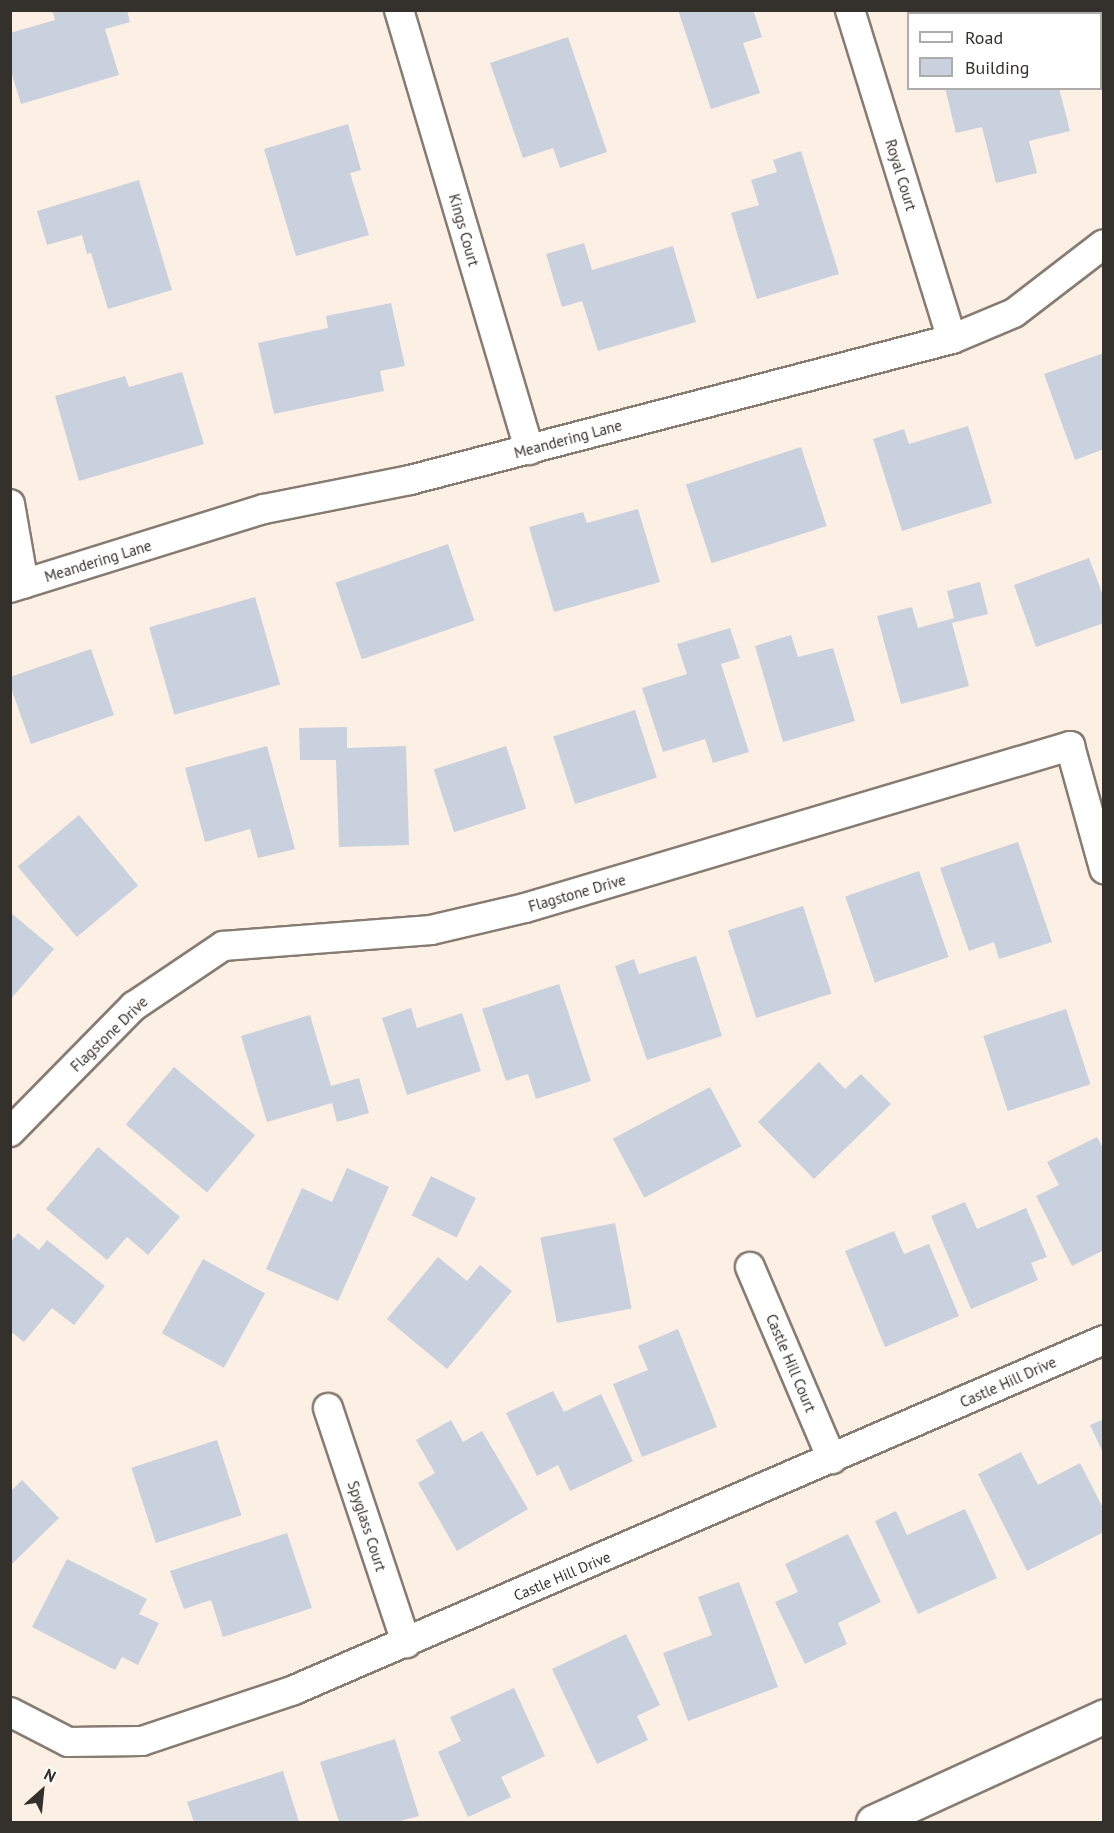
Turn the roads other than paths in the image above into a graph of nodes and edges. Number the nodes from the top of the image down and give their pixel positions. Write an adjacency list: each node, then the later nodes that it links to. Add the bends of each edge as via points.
1 (399, 10): 5 (street, Kings Court)
2 (850, 10): 4 (street, Royal Court)
3 (1104, 244): 4 (street, Meandering Lane, via 1014,313)
4 (952, 339): 5 (street, Meandering Lane)
5 (529, 450): 7 (street, Meandering Lane, via 410,480 264,509)
6 (10, 504): 7 (street)
7 (17, 586)
8 (1104, 869): 9 (street, Flagstone Drive, via 1070,746 525,908 431,930 223,945 134,1006)
9 (10, 1132)
10 (750, 1267): 13 (street, Castle Hill Court)
11 (1104, 1340): 13 (street, Castle Hill Drive)
12 (328, 1408): 14 (street, Spyglass Court)
13 (832, 1459): 14 (street, Castle Hill Drive)
14 (406, 1643): 15 (street, Castle Hill Drive, via 294,1690 142,1742 68,1742)
15 (10, 1712)
16 (1104, 1716): 17 (main road)
17 (873, 1822)

